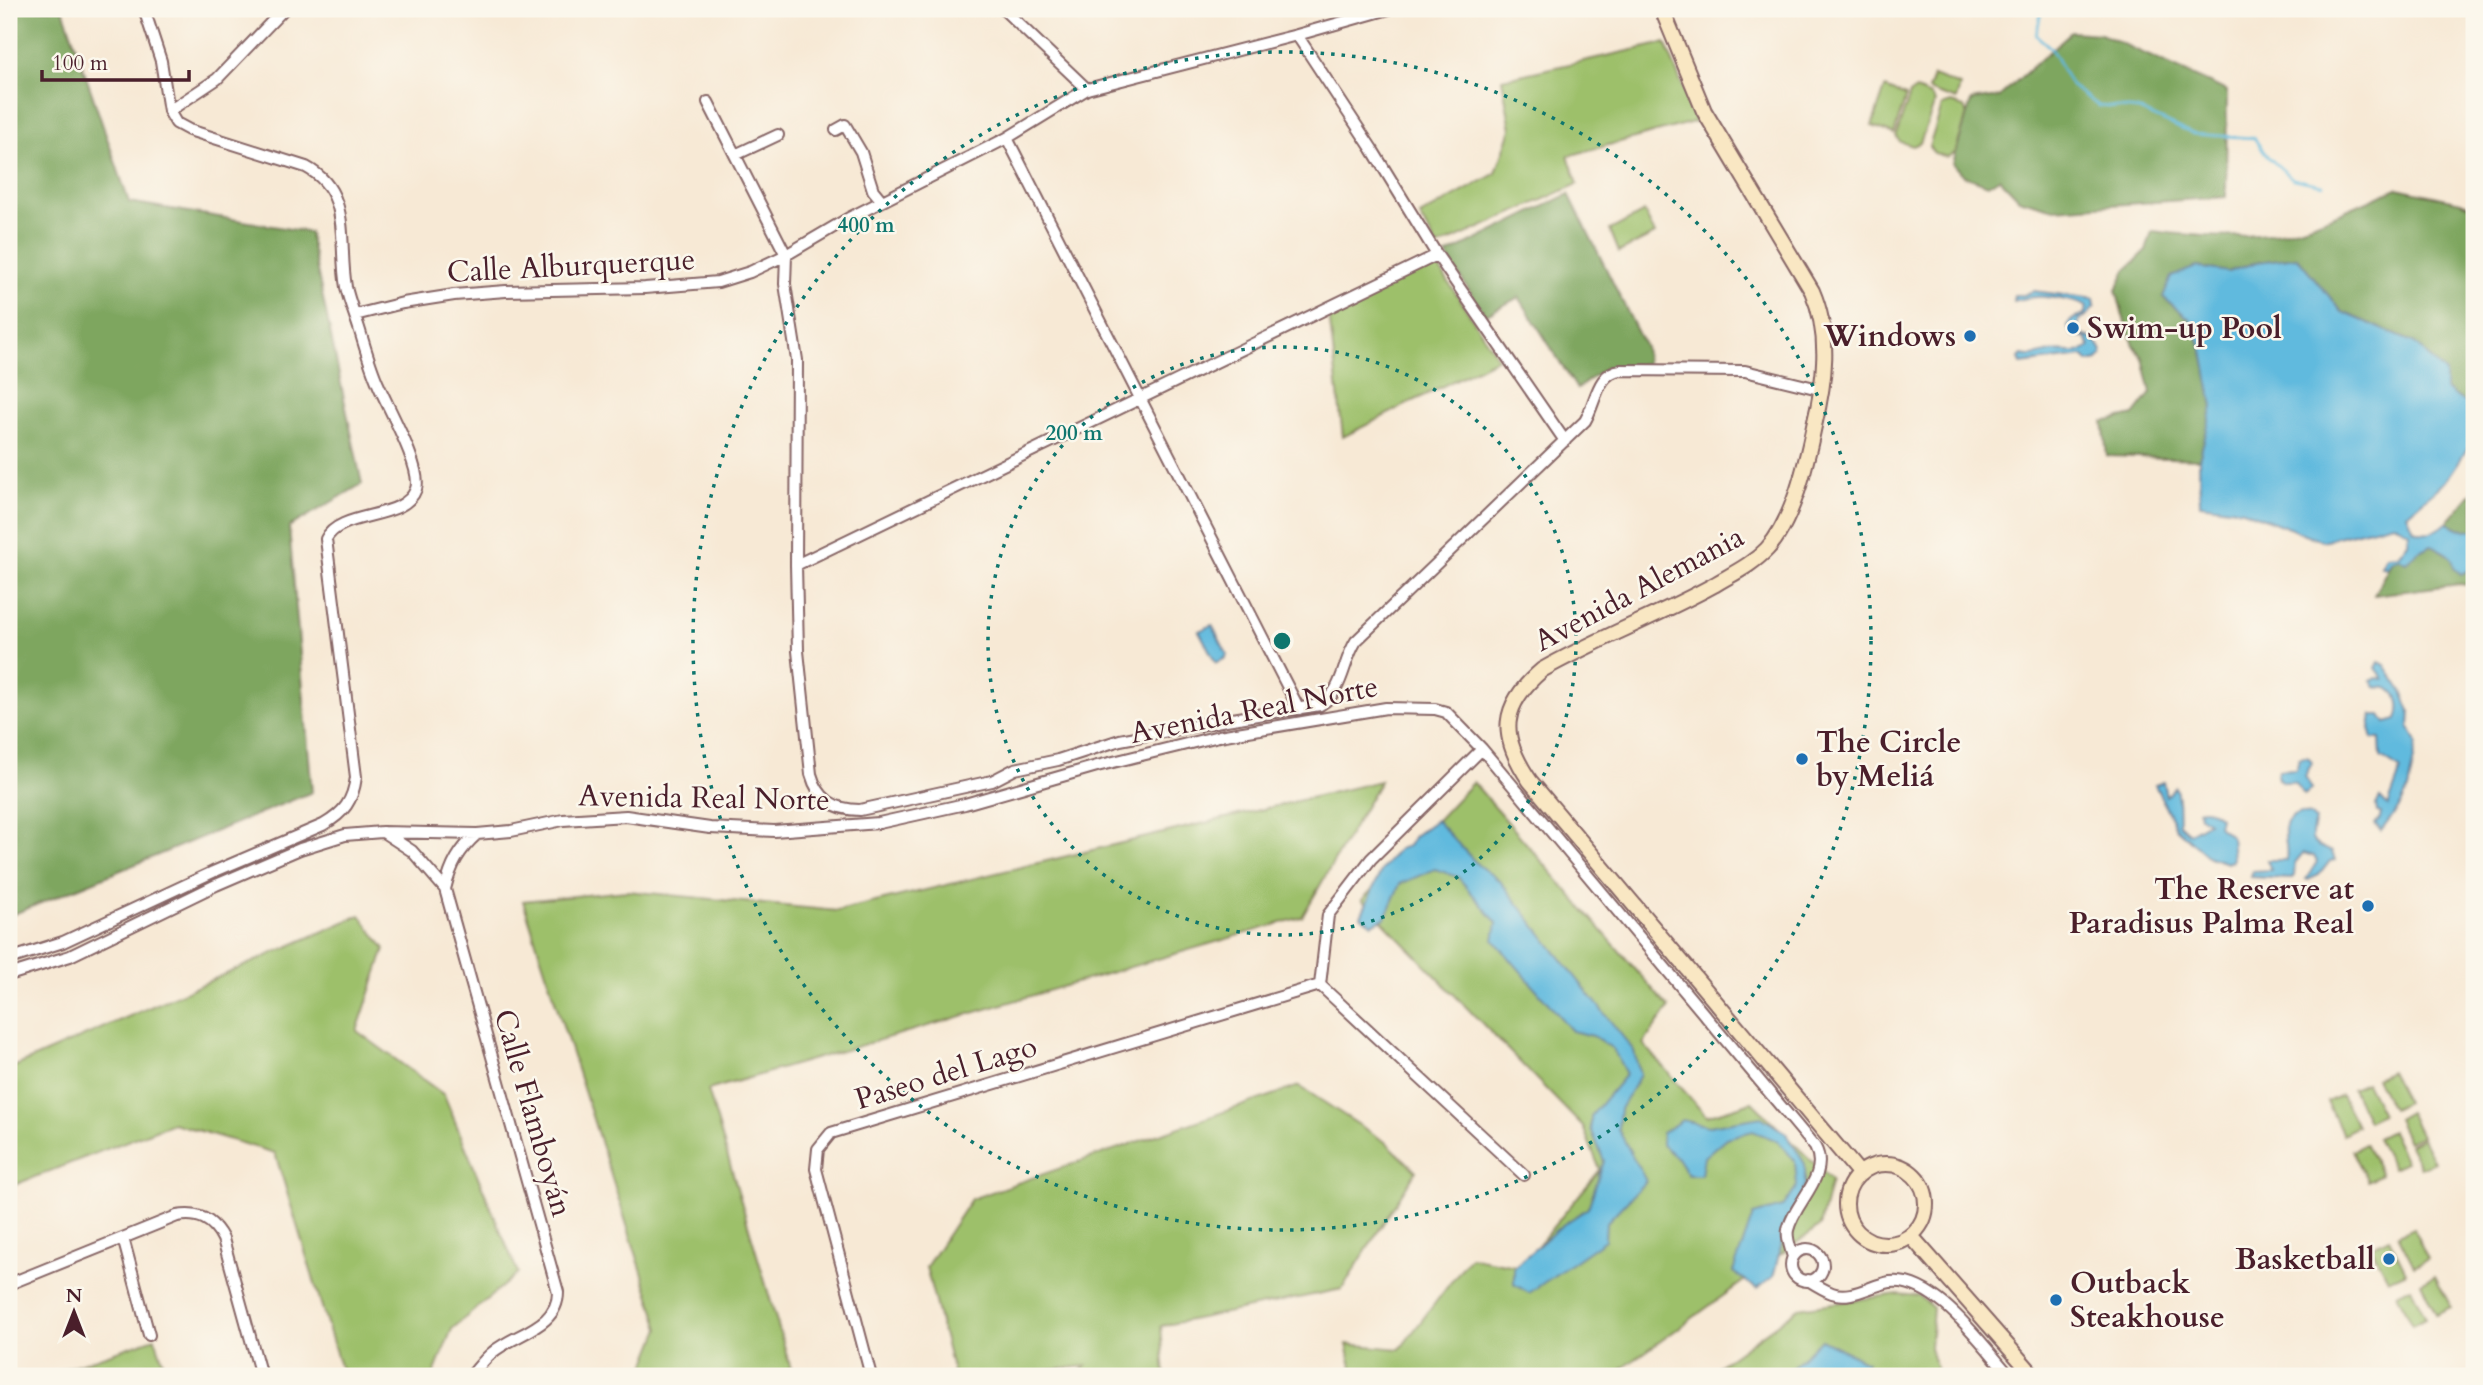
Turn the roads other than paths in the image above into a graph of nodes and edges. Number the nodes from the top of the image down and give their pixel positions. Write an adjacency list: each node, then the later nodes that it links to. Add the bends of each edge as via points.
1 (144, 9): 9 (street, via 161,61)
2 (284, 9): 9 (street, via 217,79)
3 (1003, 9): 7 (street)
4 (1389, 9): 6 (street, Calle Alburquerque)
5 (1662, 9): 18 (street, Avenida Alemania, via 1704,111 1819,308 1824,325)
6 (1297, 35): 7 (street, Calle Alburquerque); 16 (street)
7 (1087, 89): 12 (street, Calle Alburquerque)
8 (708, 102): 13 (street)
9 (169, 111): 17 (street, via 176,123 188,130 306,167 329,184 339,211 346,288)
10 (836, 130): 14 (street, via 845,125)
11 (778, 135): 13 (street)
12 (1007, 138): 14 (street, Calle Alburquerque); 19 (street)
13 (735, 155): 15 (street)
14 (882, 201): 15 (street, Calle Alburquerque)
15 (786, 255): 17 (street, Calle Alburquerque, via 718,282 454,295); 21 (street, via 785,284 797,360)
16 (1437, 255): 19 (street); 20 (street)
17 (355, 315): 27 (street, via 377,383 418,478 407,502 335,528 326,538 356,777 348,806 323,825 63,942)
18 (1823, 390): 20 (street, via 1745,371 1616,370 1603,380 1585,421); 30 (street, Avenida Alemania, via 1800,486 1768,548 1737,572 1691,597 1542,670 1512,704 1508,740 1530,781)
19 (1139, 399): 21 (street); 22 (street)
20 (1565, 441): 22 (street, via 1356,641 1329,700)
21 (796, 565): 22 (street, via 811,774 822,798 846,810 992,781 1015,769 1119,740)
22 (1299, 709)
23 (1482, 749): 25 (street, Avenida Real Norte, via 1446,712 1386,708 1219,736 879,823 761,830 626,816 562,820); 29 (street, via 1371,859 1328,915); 34 (street, Avenida Real Norte, via 1815,1147 1819,1167 1789,1225)
24 (382, 832): 25 (street, Avenida Real Norte); 26 (street, via 412,851); 28 (street, Avenida Real Norte, via 345,835 300,849 70,956)
25 (477, 834): 26 (street, via 461,848)
26 (444, 889): 43 (street, Calle Flamboyán, via 558,1292 554,1312 545,1321 493,1352)
27 (9, 959)
28 (9, 975)
29 (1320, 985): 31 (street); 44 (street, Paseo del Lago, via 831,1133 818,1149 816,1169)
30 (1860, 1174): 32 (street, via 1852,1182 1846,1202 1850,1223 1858,1234 1878,1244); 32 (street, via 1891,1164 1912,1173 1925,1194 1924,1217)
31 (1524, 1175)
32 (1911, 1236): 46 (street)
33 (124, 1238): 39 (street); 41 (street); 42 (street, via 188,1214 199,1215 218,1228)
34 (1789, 1243): 35 (street); 36 (street, Avenida Real Norte)
35 (1802, 1249): 36 (street); 37 (street, via 1820,1255)
36 (1793, 1257): 38 (street, via 1794,1274)
37 (1820, 1274): 38 (street); 40 (street)
38 (1808, 1280): 40 (street)
39 (9, 1284)
40 (1825, 1290): 45 (street, via 1847,1295 1891,1282 1919,1286 1955,1314)
41 (149, 1335)
42 (261, 1376)
43 (471, 1376)
44 (871, 1376)
45 (2010, 1376)
46 (2034, 1376)

